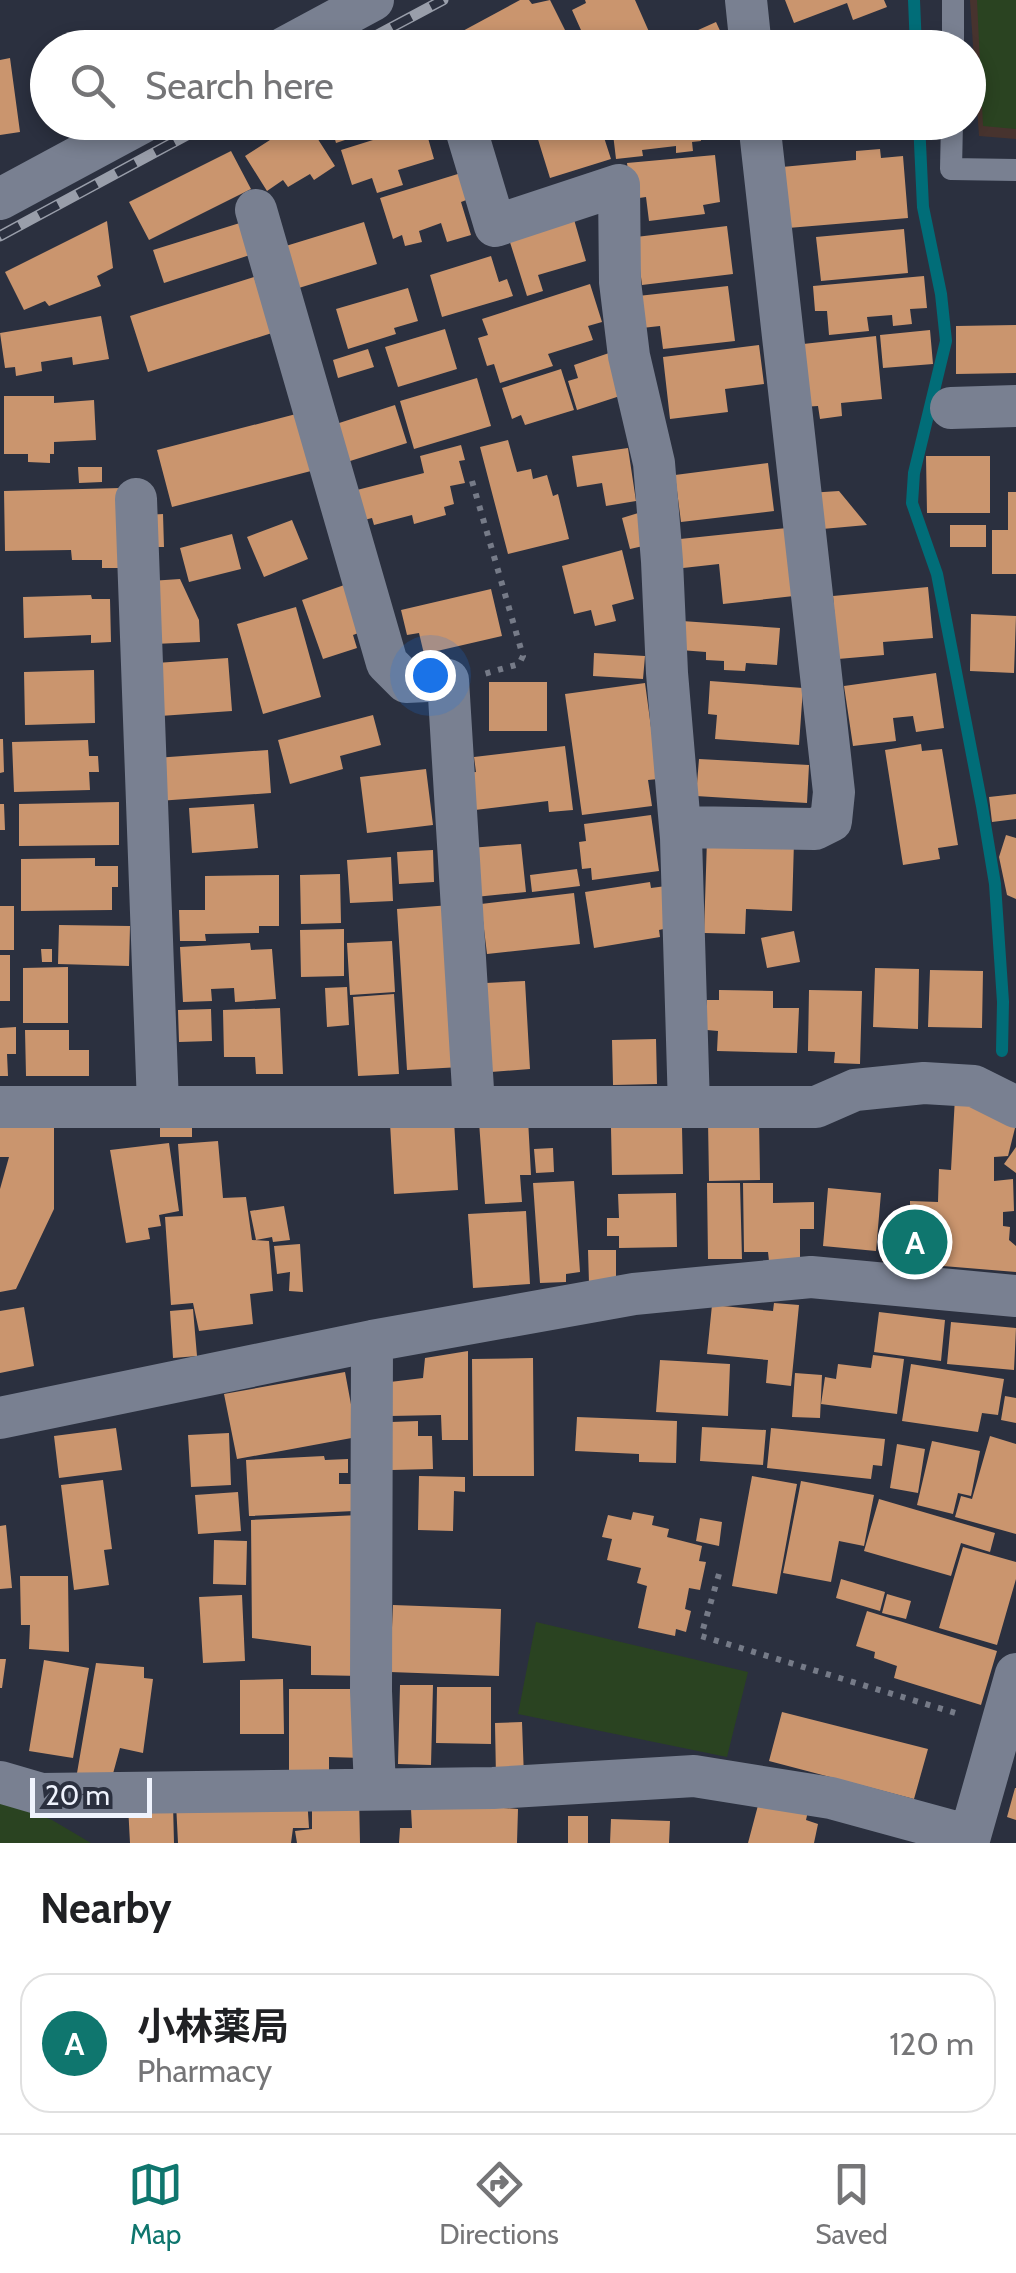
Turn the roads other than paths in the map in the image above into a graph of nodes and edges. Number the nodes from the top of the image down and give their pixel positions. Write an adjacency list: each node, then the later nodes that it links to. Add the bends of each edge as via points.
1 (373, 0): 4 (street)
2 (746, 0): 5 (street)
3 (954, 0): 6 (lane)
4 (317, 30)
5 (749, 30)
6 (953, 30)
7 (109, 140): 12 (street)
8 (469, 140): 17 (street, via 495,226 618,185 627,338 654,463)
9 (761, 140): 17 (street, via 832,820 815,829)
10 (952, 140): 11 (lane, via 952,169)
11 (1016, 170)
12 (0, 198)
13 (256, 210): 19 (street, via 388,663 406,682 448,680)
14 (1016, 406): 15 (street)
15 (951, 408)
16 (136, 499): 18 (street)
17 (680, 828): 21 (street)
18 (158, 1105): 19 (street); 20 (street)
19 (474, 1106): 21 (street)
20 (0, 1107)
21 (690, 1107): 22 (street, via 816,1107 855,1090 924,1083 974,1086)
22 (1016, 1107)
23 (1016, 1296): 24 (street, via 811,1277 634,1294)
24 (372, 1342): 25 (street); 28 (street)
25 (0, 1418)
26 (1016, 1674): 29 (street)
27 (0, 1782): 28 (street, via 41,1794)
28 (375, 1789): 29 (street, via 694,1776 832,1798)
29 (969, 1840)

